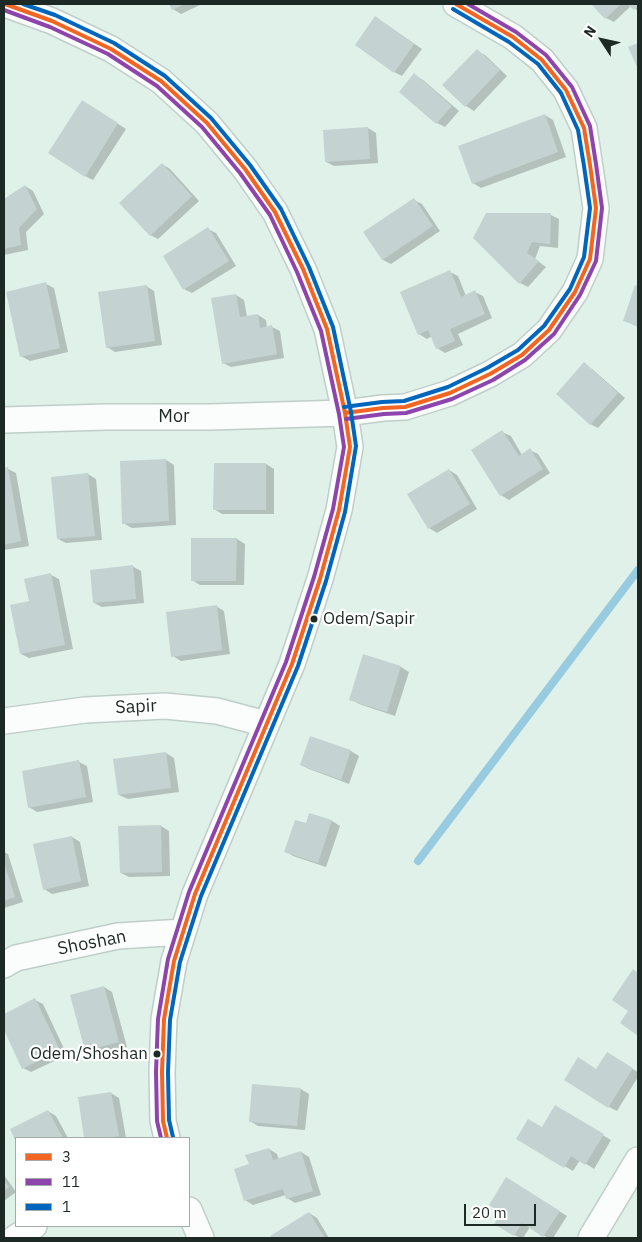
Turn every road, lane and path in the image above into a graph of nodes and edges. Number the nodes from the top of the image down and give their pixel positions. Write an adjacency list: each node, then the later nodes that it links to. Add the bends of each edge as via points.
1 (5, 4): 3 (street, via 52,21 111,49 161,81 207,123 275,212 303,269 327,329)
2 (456, 4): 3 (street, Mor, via 513,37 542,60 566,90 584,128 590,165 596,208 590,259 575,292 549,330 522,355 450,393 405,407)
3 (345, 413): 4 (street, Mor); 6 (street, via 350,447 339,510 292,664)
4 (4, 420)
5 (4, 721): 6 (street, Sapir, via 85,710 165,706 217,711)
6 (266, 724): 7 (street, via 195,894)
7 (183, 932): 8 (street, Shoshan, via 118,936 16,958); 9 (street, via 174,961 164,1019 163,1121)
8 (4, 965)
9 (167, 1137)
10 (638, 1160): 15 (street)
11 (190, 1212): 14 (street)
12 (32, 1227): 13 (street)
13 (15, 1238)
14 (201, 1238)
15 (591, 1238)

